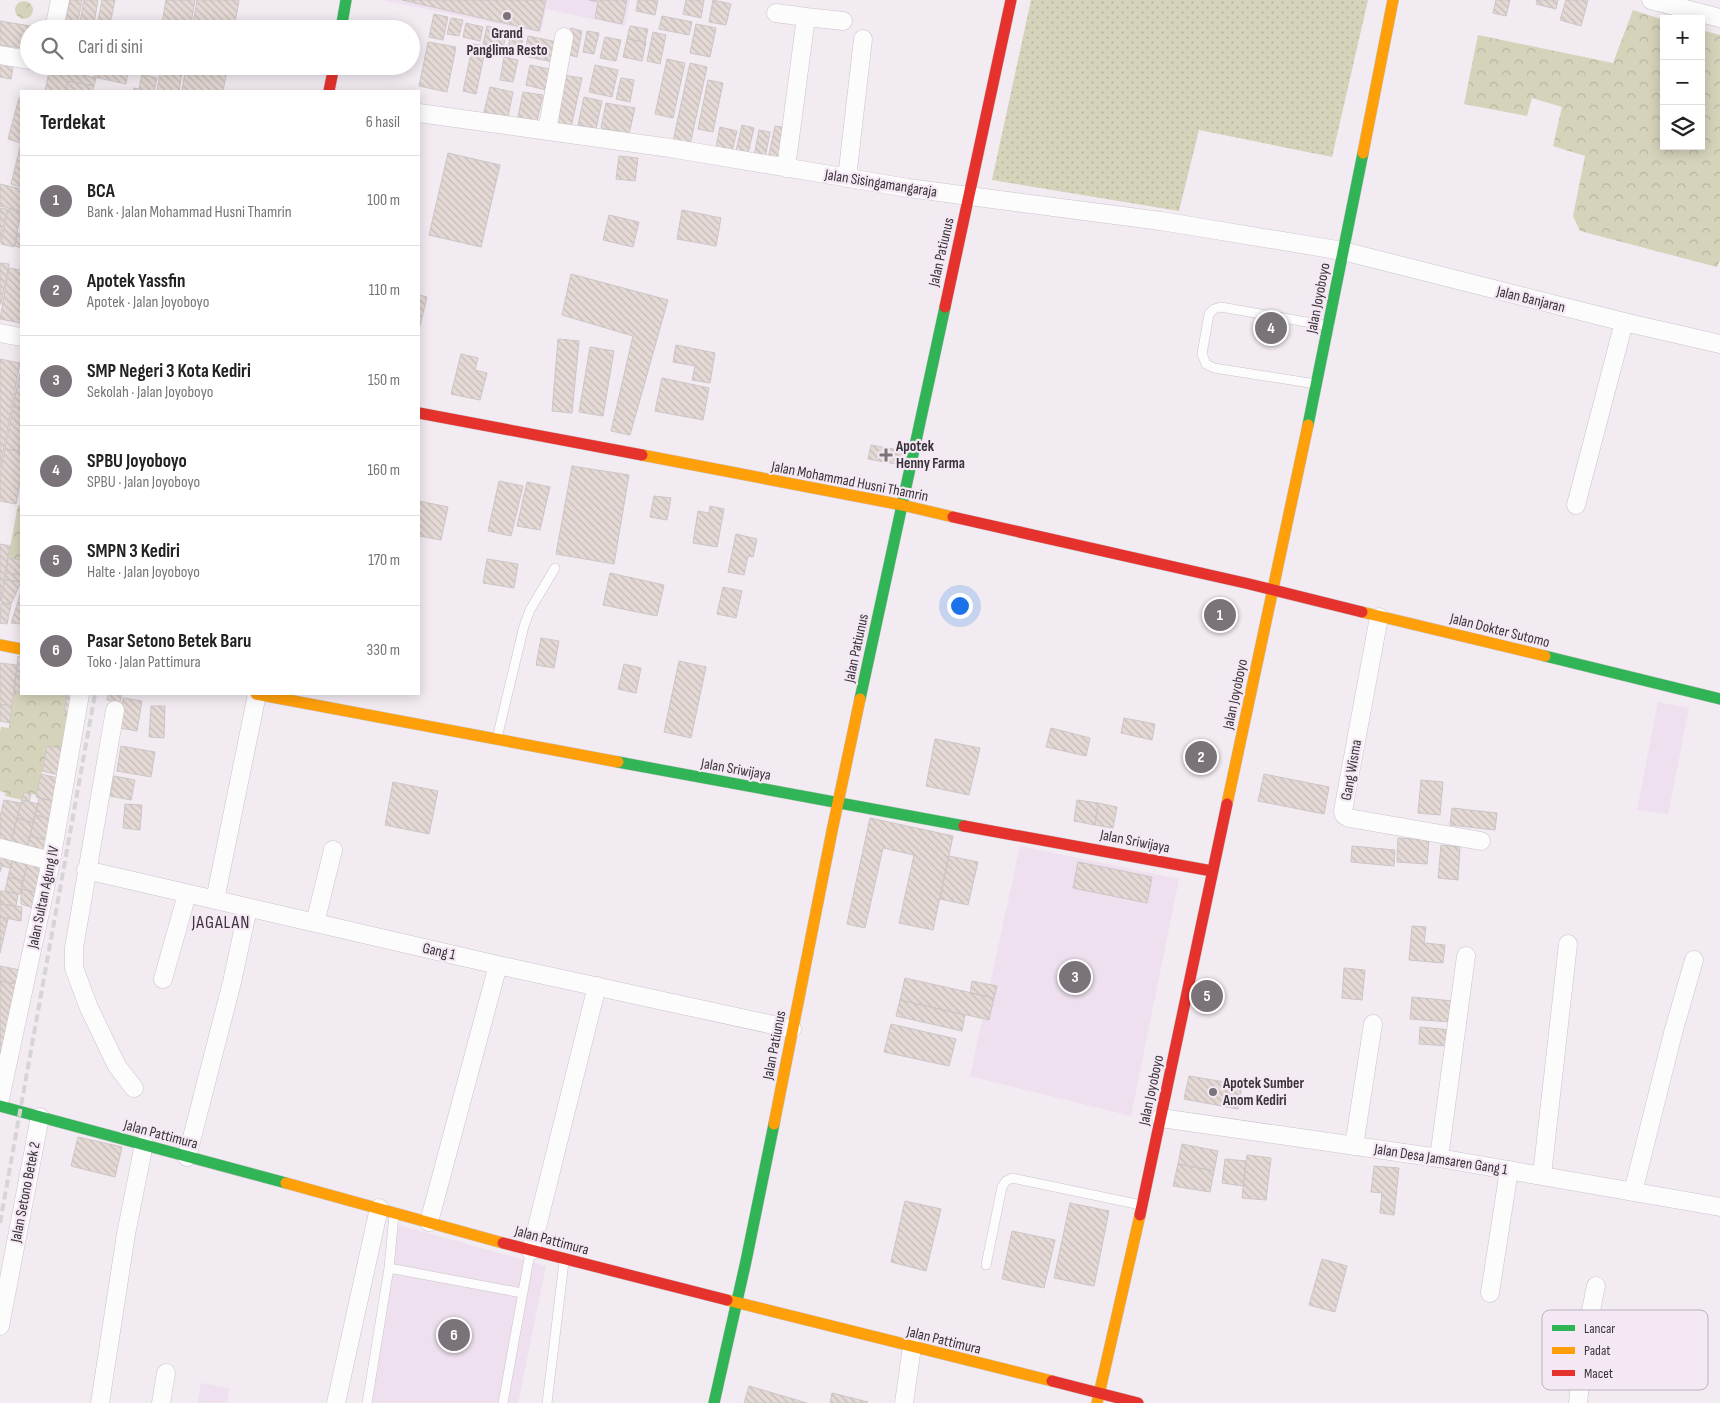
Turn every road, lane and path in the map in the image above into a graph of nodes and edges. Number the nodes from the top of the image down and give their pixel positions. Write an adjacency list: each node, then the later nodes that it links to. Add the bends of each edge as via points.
1 (60, 0): 9 (street)
2 (346, 0): 10 (street)
3 (1011, 0): 22 (street, Jalan Patiunus)
4 (1393, 0): 23 (street, Jalan Joyoboyo)
5 (1651, 0): 8 (street)
6 (776, 13): 7 (street)
7 (806, 17): 11 (street); 20 (street)
8 (1720, 18)
9 (56, 20)
10 (343, 20)
11 (844, 20)
12 (564, 37): 19 (street)
13 (863, 39): 21 (street)
14 (0, 55): 15 (street)
15 (20, 58)
16 (332, 75): 17 (street)
17 (329, 90)
18 (420, 113): 19 (street, Jalan Sisingamangaraja)
19 (547, 130): 20 (street, Jalan Sisingamangaraja)
20 (786, 168): 21 (street, Jalan Sisingamangaraja)
21 (847, 178): 22 (street, Jalan Sisingamangaraja)
22 (969, 196): 23 (street, Jalan Sisingamangaraja, via 1161,221); 32 (street, Jalan Patiunus)
23 (1343, 251): 24 (street, Jalan Banjaran); 25 (street, Jalan Joyoboyo)
24 (1624, 322): 28 (street, Jalan Banjaran); 31 (street)
25 (1329, 326): 29 (street, Jalan Joyoboyo); 29 (lane, via 1221,307 1209,314 1202,354 1206,364 1214,368)
26 (0, 333): 27 (street)
27 (20, 337)
28 (1720, 344)
29 (1316, 384): 34 (street, Jalan Joyoboyo)
30 (420, 413): 32 (street, Jalan Mohammad Husni Thamrin)
31 (1576, 504)
32 (902, 506): 34 (street, Jalan Mohammad Husni Thamrin); 44 (street, Jalan Patiunus)
33 (555, 568): 43 (lane, via 524,626)
34 (1274, 590): 35 (street, Jalan Dokter Sutomo); 50 (street, Jalan Joyoboyo)
35 (1379, 617): 41 (street, Jalan Dokter Sutomo); 45 (street, Gang Wisma, via 1344,815)
36 (0, 645): 37 (street)
37 (20, 649)
38 (80, 695): 48 (street, Jalan Sultan Agung IV)
39 (256, 695): 52 (street)
40 (262, 695): 43 (street, Jalan Sriwijaya)
41 (1720, 699)
42 (115, 710): 49 (street)
43 (496, 740): 44 (street, Jalan Sriwijaya)
44 (839, 802): 50 (street, Jalan Sriwijaya); 62 (street, Jalan Patiunus)
45 (1481, 841)
46 (0, 848): 48 (street)
47 (334, 850): 54 (street)
48 (51, 861): 64 (street, Jalan Sultan Agung IV)
49 (86, 870): 51 (street, Gang 1); 63 (street, via 74,968 113,1059)
50 (1212, 871): 67 (street, Jalan Joyoboyo)
51 (187, 894): 52 (street, Gang 1); 59 (street)
52 (215, 900): 53 (street, Gang 1)
53 (248, 908): 54 (street, Gang 1); 70 (street)
54 (315, 923): 58 (street, Gang 1)
55 (1568, 944): 73 (street)
56 (1466, 956): 71 (street)
57 (1694, 960): 74 (street)
58 (498, 965): 60 (street, Gang 1); 78 (street)
59 (163, 979)
60 (597, 986): 62 (street, Gang 1); 79 (street)
61 (1373, 1024): 69 (street)
62 (792, 1029): 86 (street, Jalan Patiunus)
63 (134, 1088)
64 (0, 1099)
65 (0, 1106): 66 (street, Jalan Pattimura)
66 (40, 1116): 68 (street, Jalan Pattimura); 88 (street, Jalan Setono Betek 2)
67 (1161, 1118): 69 (street, Jalan Desa Jamsaren Gang 1); 75 (street, Jalan Joyoboyo)
68 (144, 1144): 70 (street, Jalan Pattimura); 93 (street, via 126,1234)
69 (1354, 1146): 71 (street, Jalan Desa Jamsaren Gang 1)
70 (188, 1157): 77 (street, Jalan Pattimura)
71 (1439, 1158): 72 (street, Jalan Desa Jamsaren Gang 1)
72 (1509, 1170): 73 (street, Jalan Desa Jamsaren Gang 1); 85 (street)
73 (1542, 1175): 74 (street, Jalan Desa Jamsaren Gang 1)
74 (1633, 1192): 76 (street, Jalan Desa Jamsaren Gang 1)
75 (1142, 1205): 81 (lane, via 1012,1178 1002,1187); 92 (street, Jalan Joyoboyo)
76 (1720, 1207)
77 (386, 1210): 78 (street, Jalan Pattimura); 82 (lane); 95 (street)
78 (429, 1222): 79 (street, Jalan Pattimura)
79 (531, 1251): 80 (street, Jalan Pattimura); 84 (lane)
80 (565, 1260): 86 (street, Jalan Pattimura); 98 (lane)
81 (986, 1265)
82 (389, 1268): 84 (lane); 96 (lane)
83 (1596, 1286): 87 (street)
84 (522, 1292): 97 (lane)
85 (1490, 1293)
86 (737, 1304): 89 (street, Jalan Pattimura); 99 (street, Jalan Patiunus)
87 (1591, 1310)
88 (0, 1326)
89 (912, 1347): 92 (street, Jalan Pattimura); 100 (street)
90 (166, 1373): 94 (street)
91 (1579, 1390): 102 (street)
92 (1098, 1398): 101 (street, Jalan Pattimura)
93 (100, 1403)
94 (162, 1403)
95 (336, 1403)
96 (367, 1403)
97 (503, 1403)
98 (547, 1403)
99 (714, 1403)
100 (904, 1403)
101 (1138, 1403)
102 (1578, 1403)

